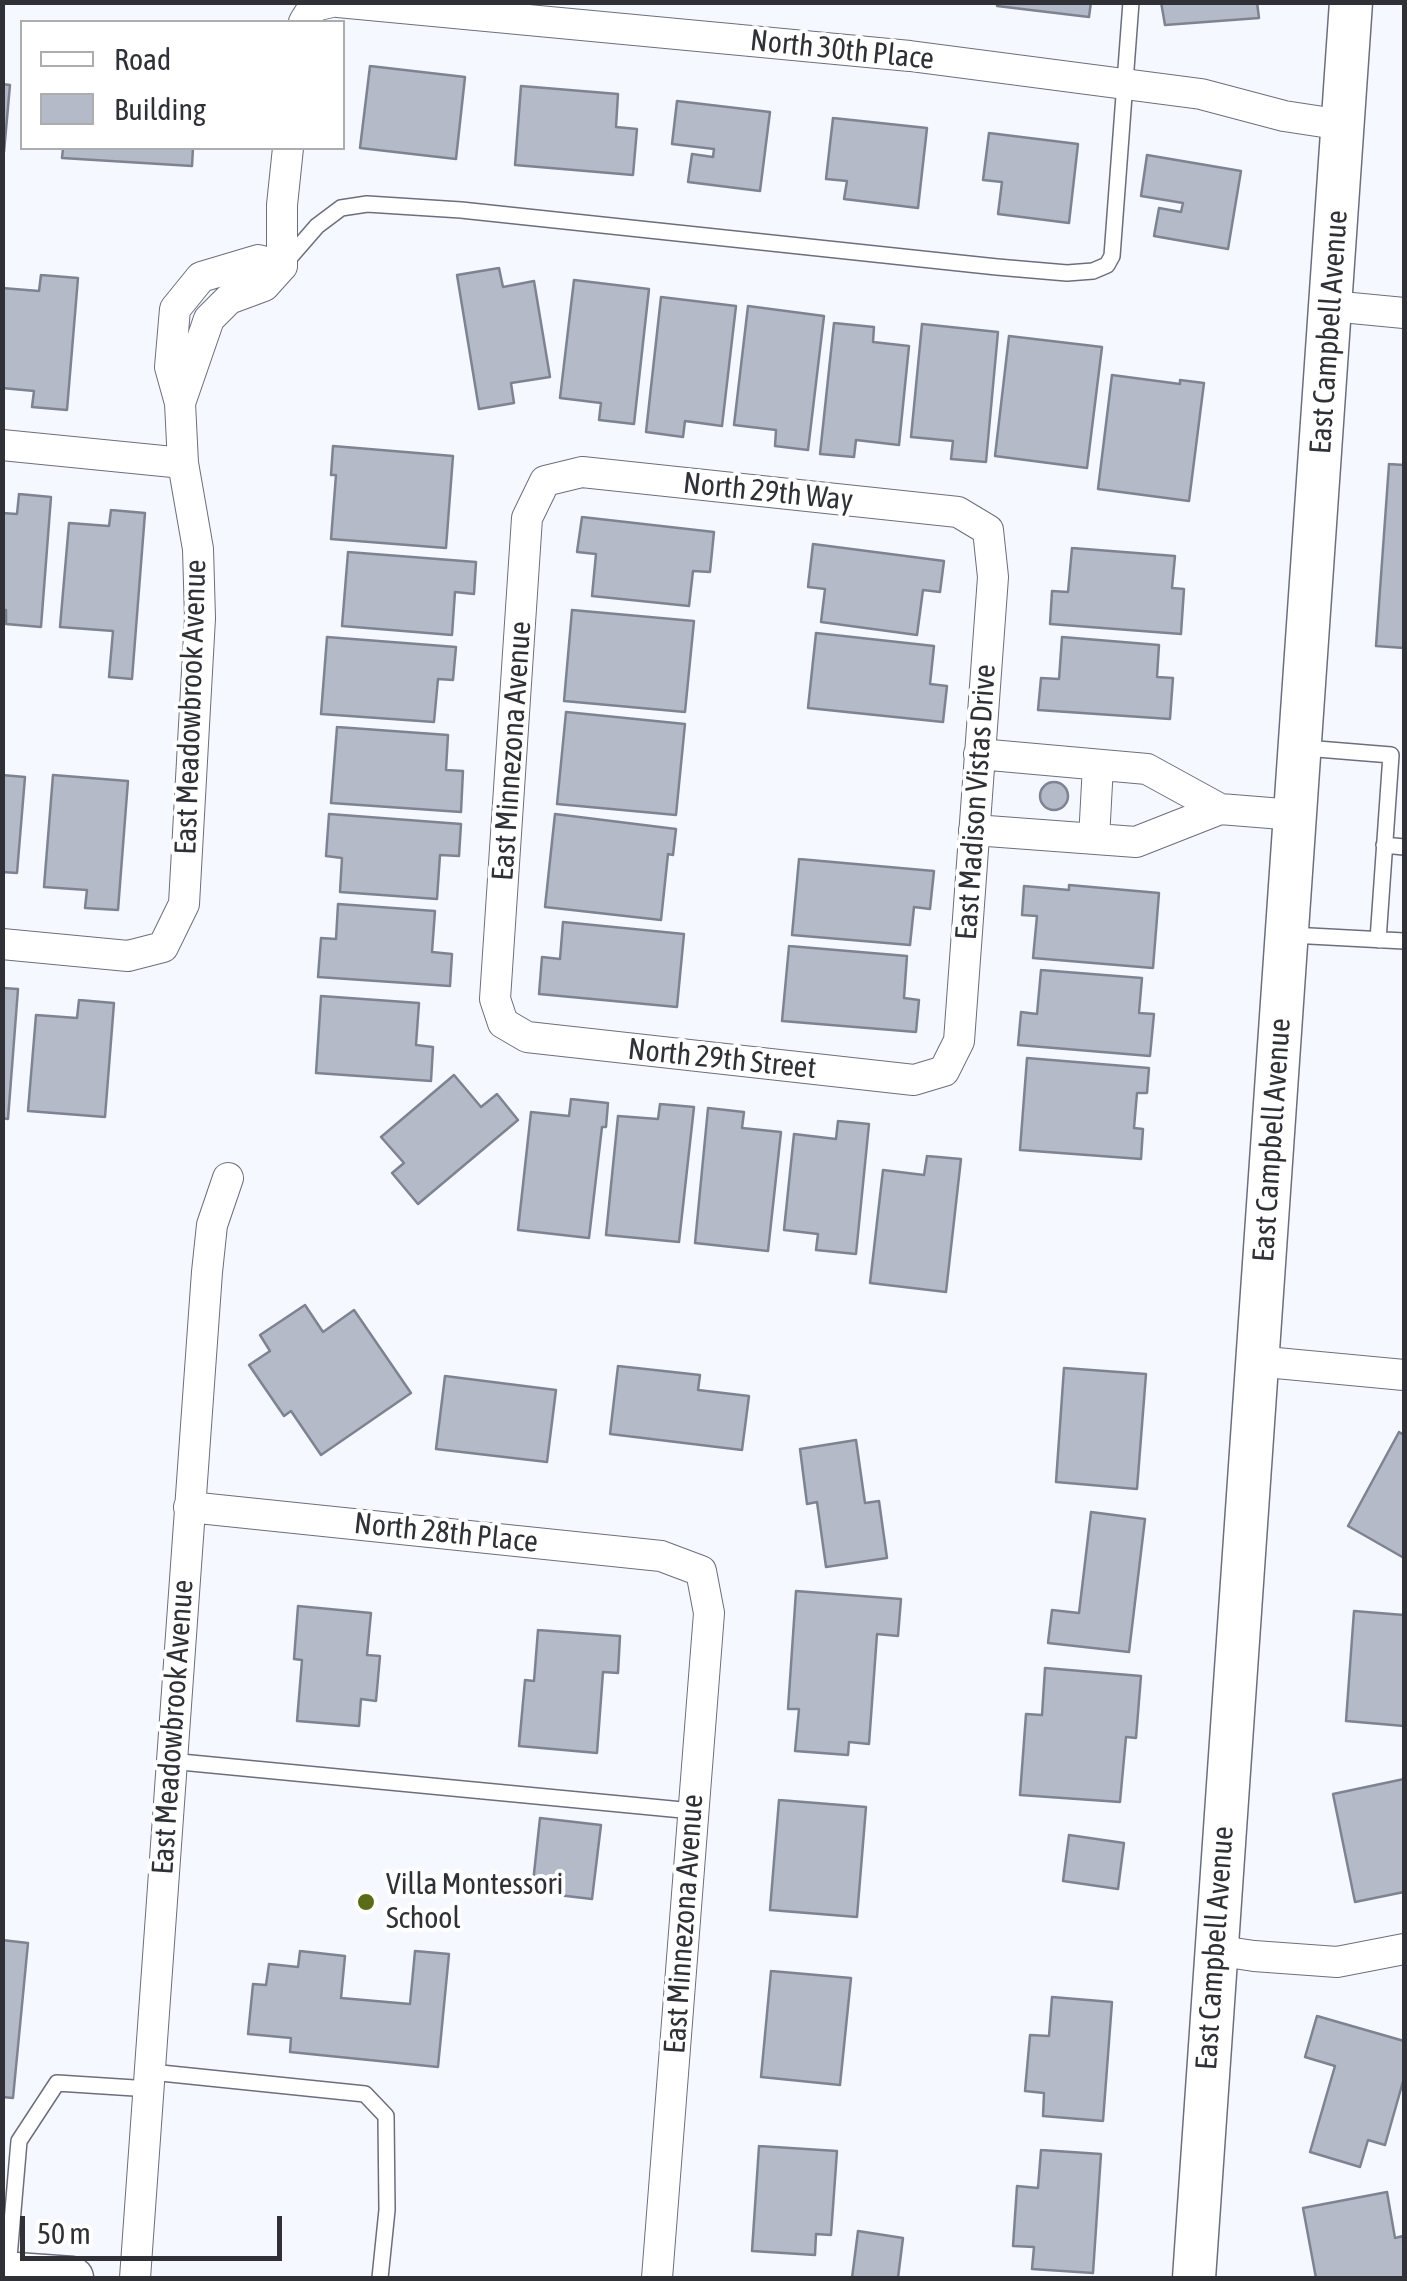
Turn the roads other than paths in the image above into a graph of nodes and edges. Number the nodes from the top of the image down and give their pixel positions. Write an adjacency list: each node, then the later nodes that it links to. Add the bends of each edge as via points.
1 (1131, 2): 5 (lane)
2 (1352, 2): 6 (street, East Campbell Avenue)
3 (322, 8): 4 (street, North 30th Place)
4 (491, 10): 5 (street, North 30th Place)
5 (1126, 83): 6 (street, North 30th Place); 8 (lane, via 1112,256 1092,271 368,204 341,208)
6 (1343, 125): 9 (street, East Campbell Avenue)
7 (288, 150): 8 (street)
8 (282, 266): 12 (street, East Meadowbrook Avenue, via 264,286 228,299 209,319 180,404)
9 (1331, 306): 10 (street); 15 (street, East Campbell Avenue)
10 (1404, 312)
11 (2, 445): 12 (street)
12 (183, 463): 28 (street, East Meadowbrook Avenue, via 198,549 200,618 184,904 163,946 128,956)
13 (545, 481): 14 (street, North 29th Way, via 582,472 958,512); 29 (street, East Minnezona Avenue, via 526,537 495,998)
14 (988, 530): 16 (street, East Madison Vistas Drive, via 993,577)
15 (1300, 747): 17 (lane); 20 (street, East Campbell Avenue)
16 (980, 754): 18 (street); 21 (street, East Madison Vistas Drive)
17 (1398, 756): 23 (lane)
18 (1098, 765): 19 (street, via 1147,769); 22 (street)
19 (1220, 809): 20 (street); 22 (street, via 1136,842)
20 (1295, 814): 25 (street, East Campbell Avenue)
21 (974, 830): 22 (street); 30 (street, East Madison Vistas Drive, via 959,1041)
22 (1094, 839)
23 (1384, 845): 24 (lane); 26 (lane)
24 (1404, 847)
25 (1287, 935): 26 (lane); 32 (street, East Campbell Avenue)
26 (1378, 940): 27 (lane)
27 (1404, 941)
28 (2, 944)
29 (504, 1023): 30 (street, North 29th Street, via 527,1037 914,1080)
30 (944, 1071)
31 (228, 1178): 34 (street, East Meadowbrook Avenue, via 208,1256)
32 (1256, 1361): 33 (street); 39 (street, East Campbell Avenue)
33 (1404, 1375)
34 (188, 1506): 35 (street, North 28th Place, via 661,1556); 36 (street, East Meadowbrook Avenue)
35 (701, 1571): 37 (street, East Minnezona Avenue, via 709,1613)
36 (170, 1761): 37 (lane); 40 (street, East Meadowbrook Avenue)
37 (694, 1811): 45 (street, East Minnezona Avenue)
38 (1404, 1949): 39 (street, via 1337,1962)
39 (1214, 1950): 46 (street, East Campbell Avenue)
40 (151, 2081): 41 (lane, via 58,2083 19,2140); 43 (street, East Meadowbrook Avenue); 44 (lane, via 365,2094 386,2116)
41 (5, 2273): 42 (street)
42 (72, 2278)
43 (135, 2278)
44 (380, 2278)
45 (657, 2278)
46 (1194, 2278)

